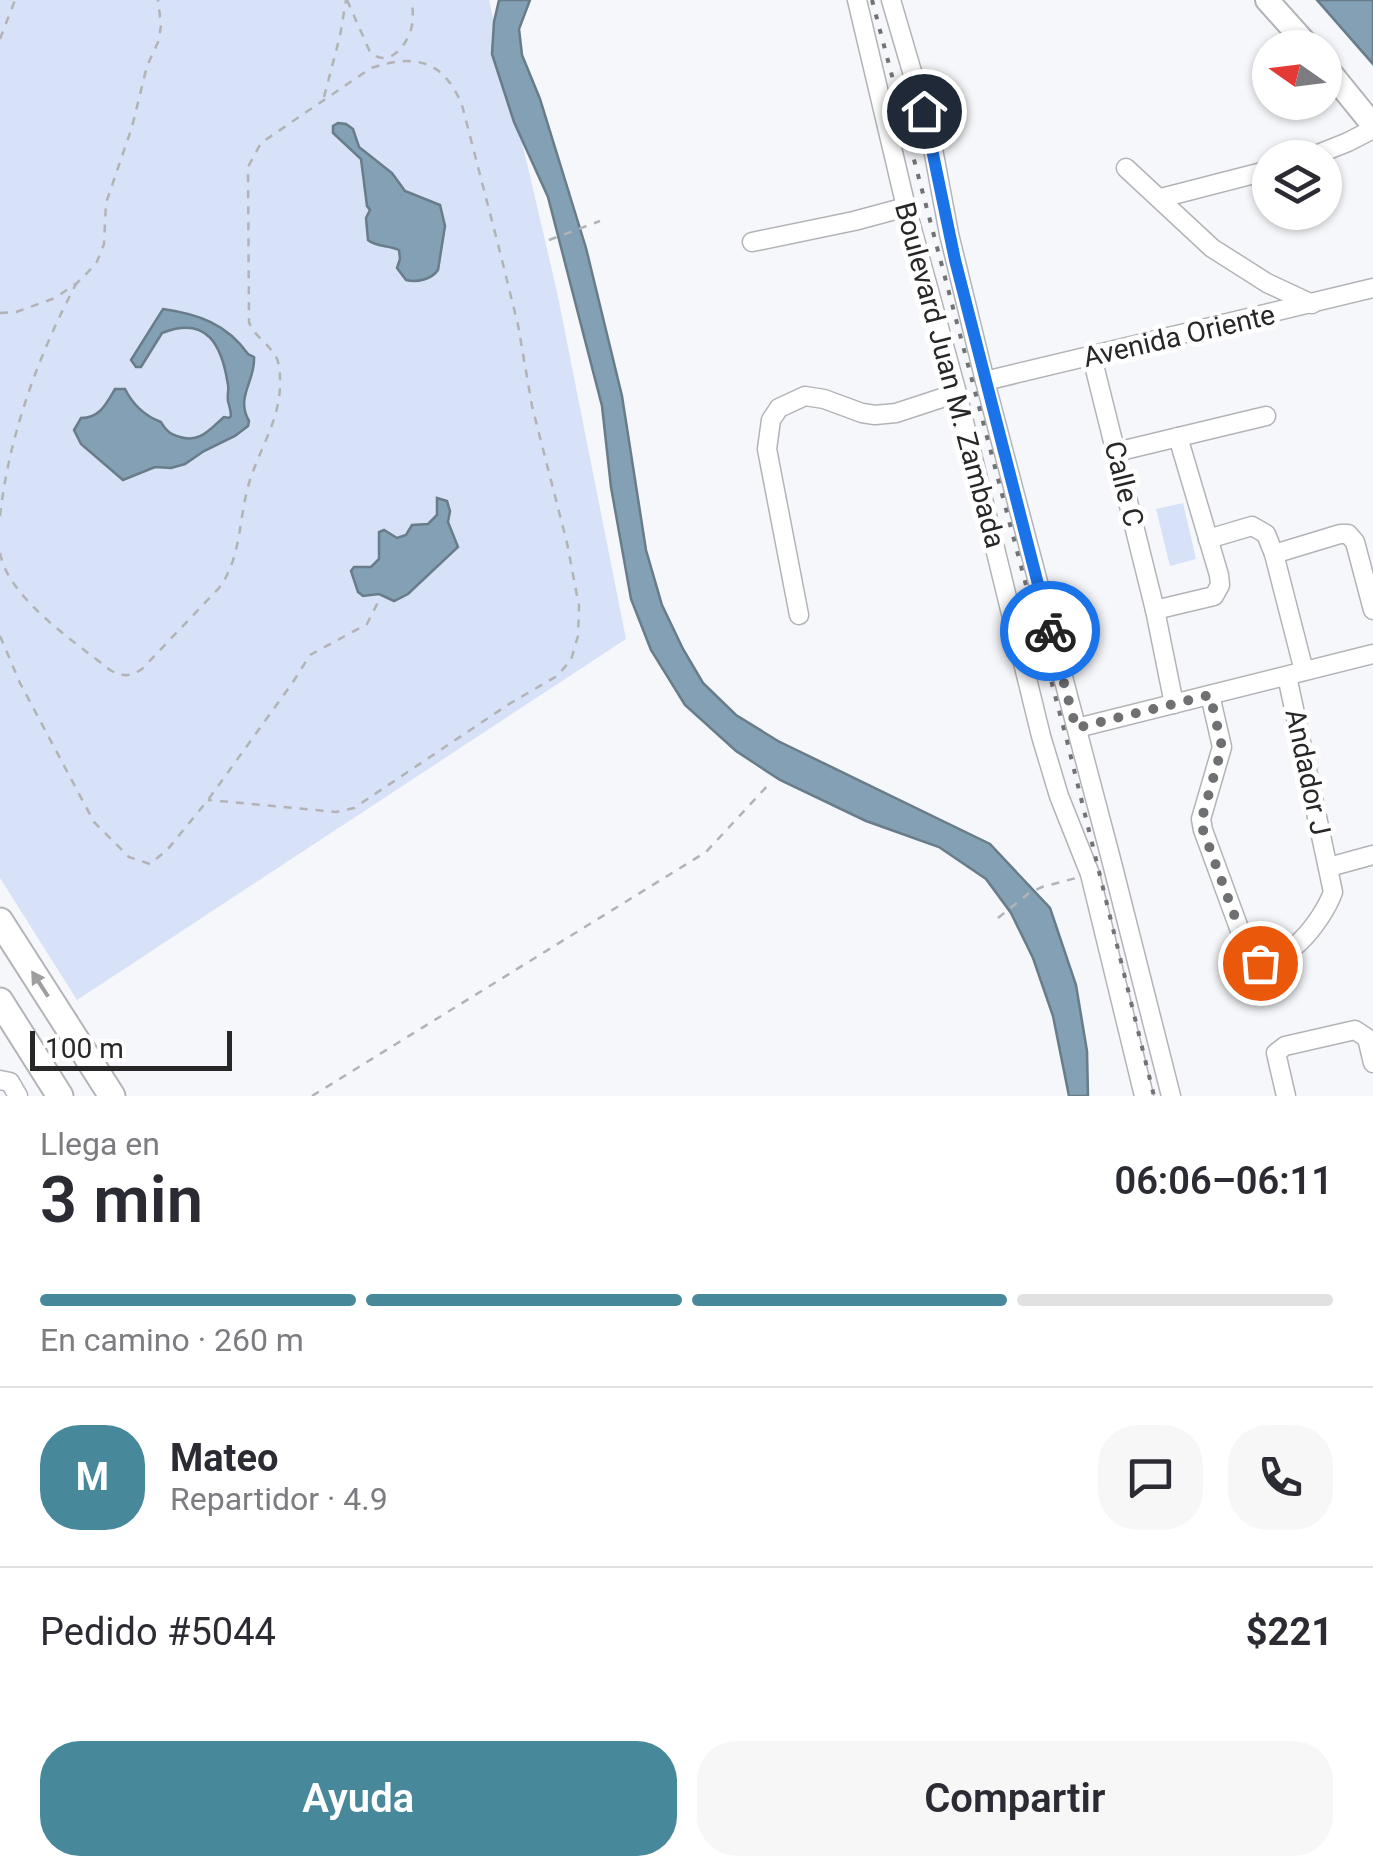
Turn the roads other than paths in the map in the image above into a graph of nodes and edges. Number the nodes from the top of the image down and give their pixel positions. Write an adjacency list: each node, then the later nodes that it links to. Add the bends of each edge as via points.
1 (857, 0): 11 (street, Boulevard Juan M. Zambada)
2 (891, 0): 16 (street, Boulevard Juan M. Zambada, via 930,133)
3 (1267, 0): 4 (main road)
4 (1294, 30)
5 (1342, 88): 6 (main road)
6 (1373, 127): 7 (street)
7 (1342, 144)
8 (1126, 168): 10 (street)
9 (1252, 175): 10 (street)
10 (1160, 198): 14 (street, via 1239,267)
11 (906, 206): 12 (street); 17 (street, Boulevard Juan M. Zambada)
12 (752, 242)
13 (1373, 288): 14 (street, Avenida Oriente)
14 (1312, 304): 15 (street, Avenida Oriente)
15 (1092, 357): 16 (street, Avenida Oriente); 20 (street, Calle C)
16 (985, 381): 30 (street, Boulevard Juan M. Zambada)
17 (957, 394): 25 (street, via 875,415 804,396 779,408 766,449); 40 (street, Boulevard Juan M. Zambada, via 1041,736 1090,874)
18 (1266, 416): 19 (street)
19 (1178, 437): 20 (street); 21 (street)
20 (1116, 452): 23 (street, Calle C)
21 (1208, 539): 22 (street, via 1252,526 1266,534); 23 (street, via 1218,592)
22 (1274, 554): 24 (street, via 1348,534); 27 (street, Andador J)
23 (1155, 610): 29 (street, Calle C)
24 (1373, 610)
25 (799, 615)
26 (1373, 654): 27 (street)
27 (1296, 673): 28 (street); 32 (street, Andador J)
28 (1210, 695): 29 (street); 32 (street, via 1222,747 1203,830 1250,958 1266,962 1294,948 1328,906)
29 (1174, 704): 30 (street)
30 (1076, 728): 41 (street, Boulevard Juan M. Zambada)
31 (1373, 855): 32 (street)
32 (1329, 868)
33 (0, 921): 39 (highway, one-way to 33)
34 (0, 1000): 37 (highway)
35 (1373, 1063): 42 (street, via 1367,1038 1356,1030 1285,1046 1276,1060)
36 (0, 1080): 38 (street, via 10,1082)
37 (51, 1093)
38 (18, 1096)
39 (112, 1096)
40 (1144, 1096)
41 (1171, 1096)
42 (1286, 1096)

